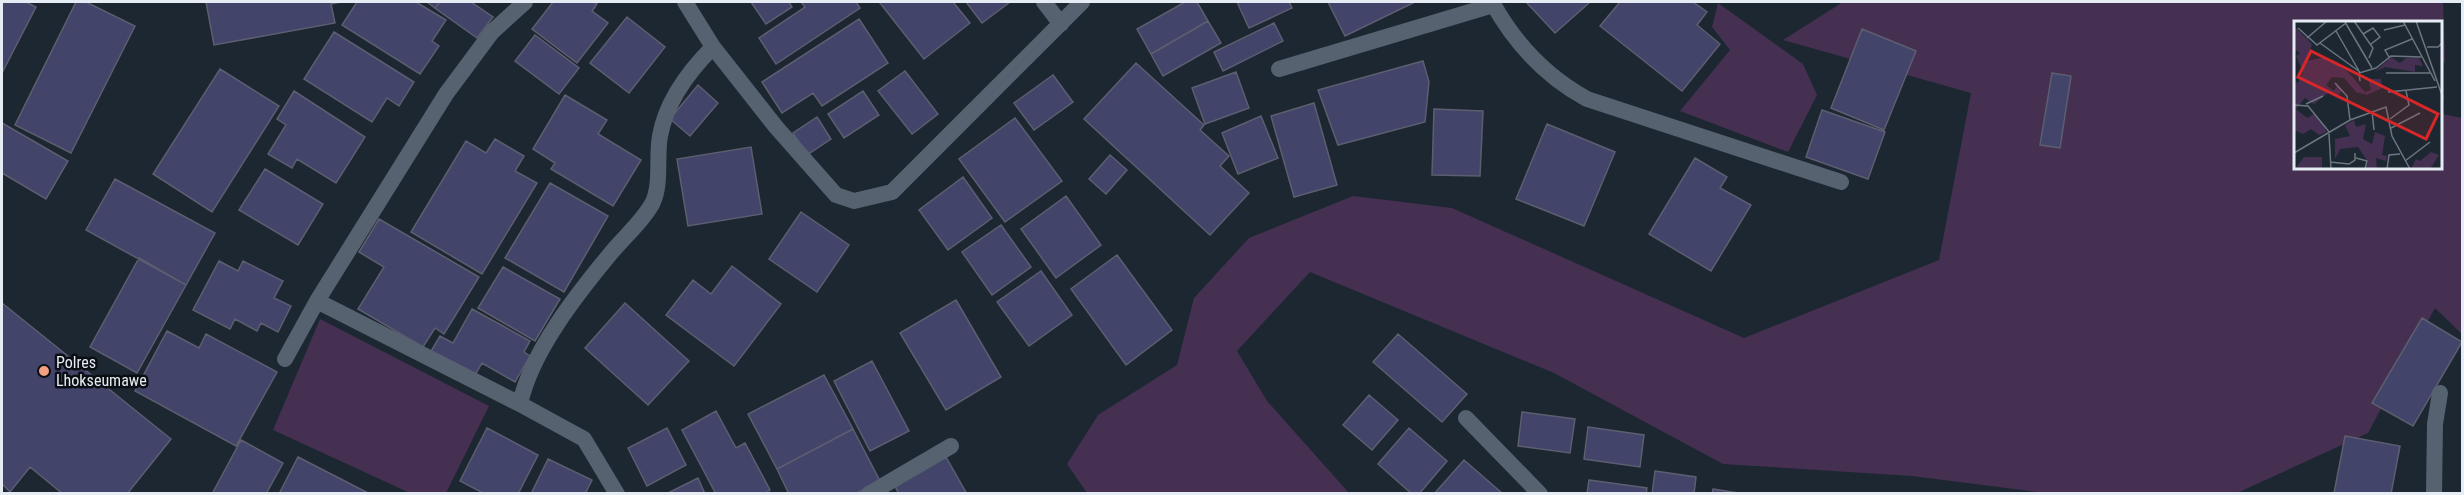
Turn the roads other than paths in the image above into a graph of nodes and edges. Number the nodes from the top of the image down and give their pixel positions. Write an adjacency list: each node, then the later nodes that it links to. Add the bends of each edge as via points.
1 (525, 2): 10 (street, via 492,32 446,94)
2 (686, 2): 7 (street)
3 (1044, 2): 6 (street)
4 (1082, 2): 6 (street)
5 (1492, 3): 8 (street); 9 (street, via 1514,40 1560,84 1587,99)
6 (1061, 24): 7 (street, via 892,192 854,201 837,195 776,128)
7 (713, 47): 13 (street, via 693,68 674,98 660,135 653,202 566,314 534,363)
8 (1279, 69)
9 (1841, 182)
10 (317, 301): 11 (street); 13 (street)
11 (285, 359)
12 (2440, 393): 19 (street, via 2435,424)
13 (520, 404): 16 (street, via 584,439)
14 (1466, 418): 18 (street)
15 (951, 446): 17 (street)
16 (617, 494)
17 (869, 494)
18 (1540, 494)
19 (2434, 494)

